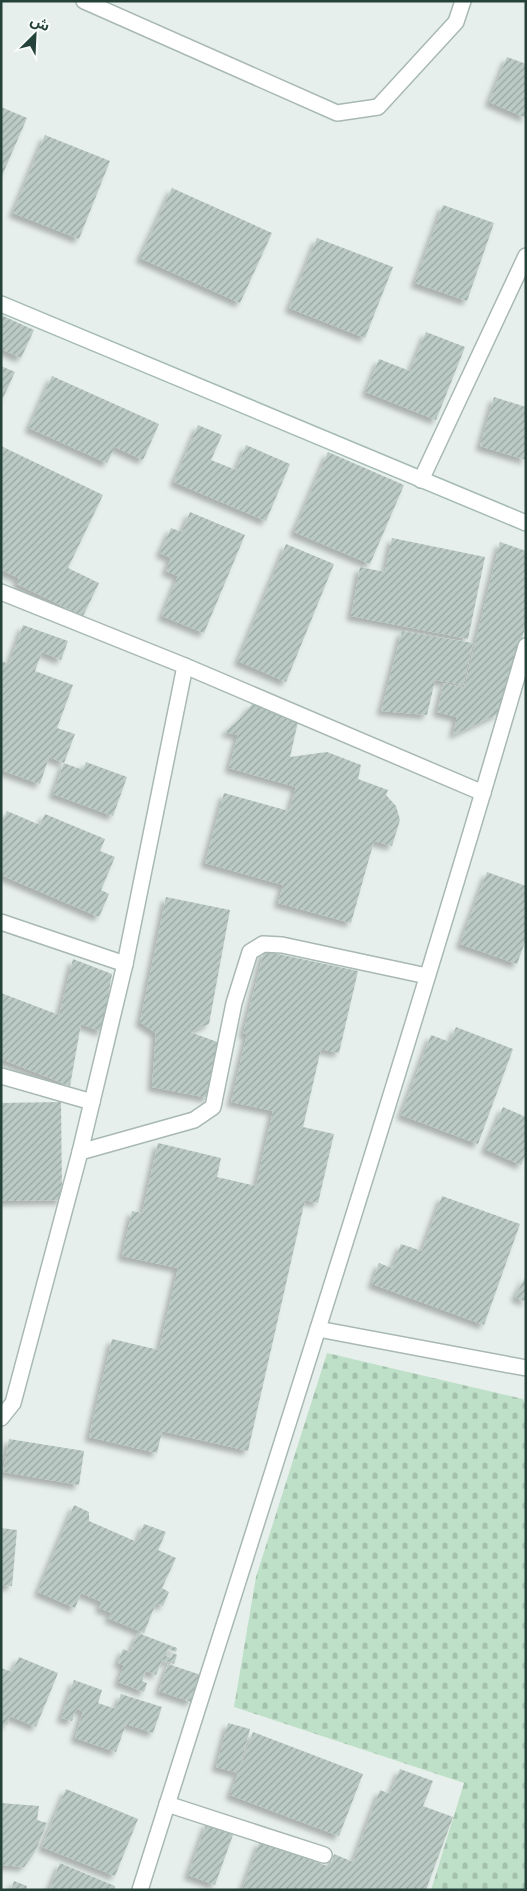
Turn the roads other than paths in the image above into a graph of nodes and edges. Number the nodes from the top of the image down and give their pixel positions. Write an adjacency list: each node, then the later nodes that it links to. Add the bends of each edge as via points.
1 (84, 1): 2 (street, via 337,113 378,107 456,22)
2 (463, 1)
3 (526, 256): 5 (street)
4 (1, 304): 5 (street)
5 (421, 480): 6 (street)
6 (526, 523)
7 (1, 592): 9 (street)
8 (526, 646): 10 (street)
9 (185, 666): 10 (street); 12 (street)
10 (483, 793): 13 (street)
11 (1, 922): 12 (street)
12 (125, 964): 15 (street)
13 (428, 976): 16 (street, via 282,945 263,944 250,952 236,994 213,1107 194,1120); 17 (street)
14 (1, 1076): 15 (street)
15 (92, 1102): 16 (street)
16 (80, 1152): 19 (street, via 13,1403)
17 (318, 1329): 18 (street); 20 (street)
18 (526, 1368)
19 (1, 1418)
20 (167, 1804): 21 (street); 22 (street)
21 (324, 1855)
22 (140, 1890)

